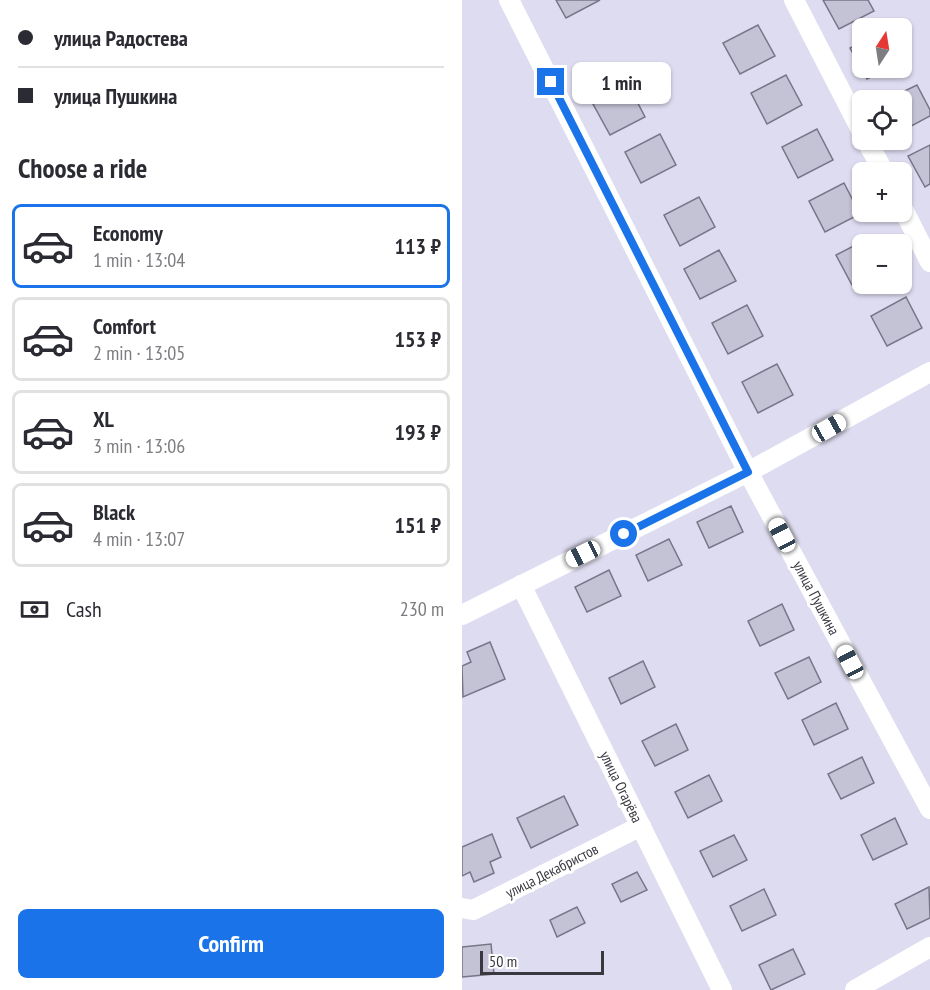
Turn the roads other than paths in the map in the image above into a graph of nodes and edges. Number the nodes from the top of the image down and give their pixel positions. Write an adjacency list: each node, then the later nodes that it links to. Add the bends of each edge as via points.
1 (509, 0): 7 (street, улица Пушкина)
2 (794, 0): 3 (street)
3 (852, 113)
4 (910, 222): 5 (street)
5 (930, 262)
6 (930, 372): 7 (street)
7 (748, 472): 8 (street); 10 (street, улица Пушкина)
8 (521, 585): 9 (street); 11 (street, улица Огарёва)
9 (462, 615)
10 (930, 809)
11 (640, 826): 12 (street, улица Декабристов, via 473,910); 14 (street, улица Огарёва)
12 (462, 908)
13 (930, 947): 15 (street)
14 (722, 990)
15 (855, 990)

